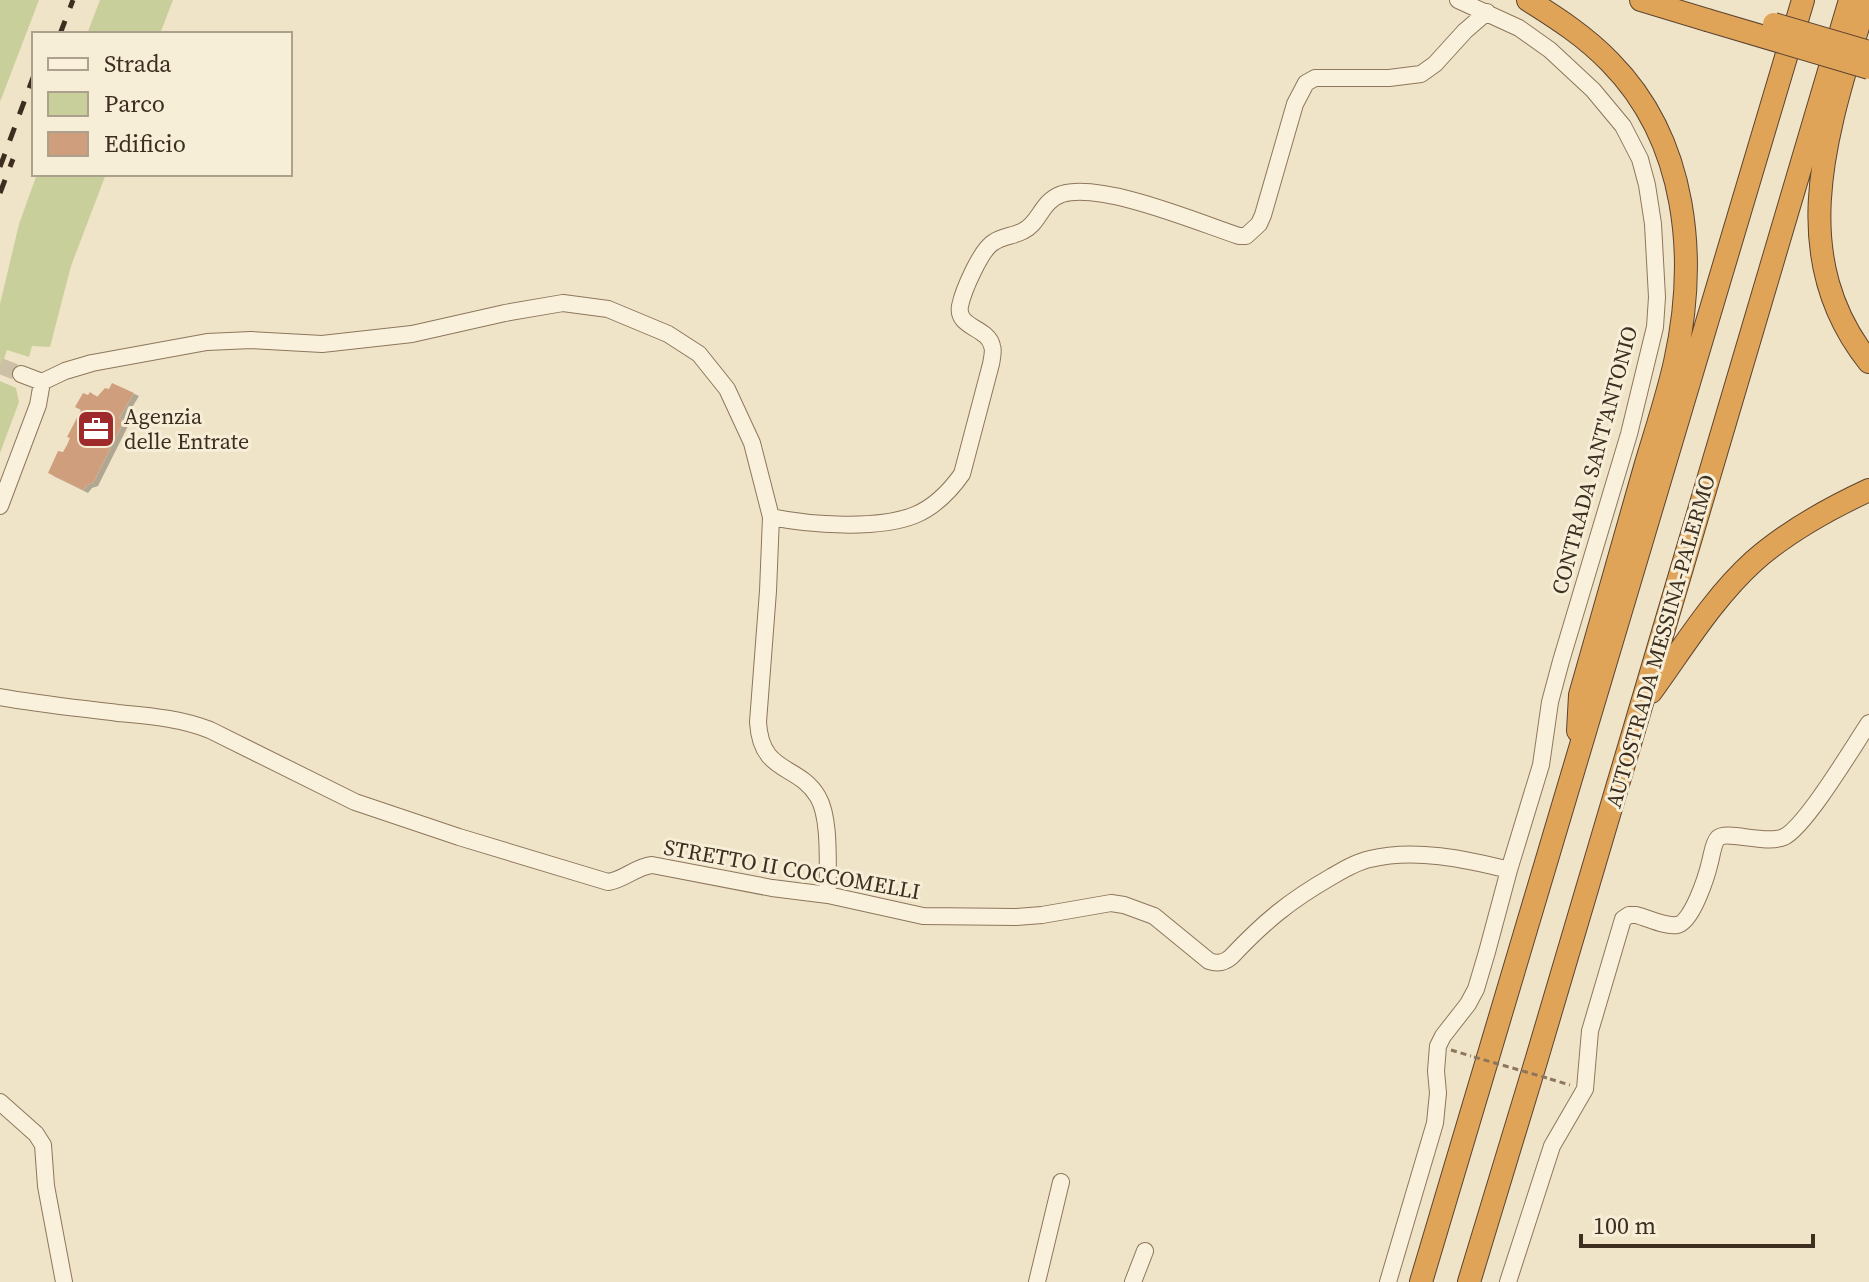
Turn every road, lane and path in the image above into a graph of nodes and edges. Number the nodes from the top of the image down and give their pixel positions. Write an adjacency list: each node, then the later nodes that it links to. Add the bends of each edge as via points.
1 (1458, 0): 8 (street, CONTRADA SANT'ANTONIO)
2 (1528, 0): 20 (highway, via 1585,38 1639,97 1671,161 1685,234 1686,290 1675,363 1580,695)
3 (1641, 0): 7 (highway)
4 (1803, 0): 20 (highway, AUTOSTRADA MESSINA-PALERMO)
5 (1850, 0): 18 (highway, AUTOSTRADA MESSINA-PALERMO)
6 (1866, 0): 11 (highway, via 1830,126 1819,237 1836,308)
7 (1704, 8): 9 (highway, bridge); 10 (highway, bridge)
8 (1487, 12): 16 (street, via 1421,74 1315,78 1306,83 1263,215 1246,236 1101,193 1073,192 1052,199 1026,230 986,248 960,305 965,322 988,337 993,350 962,474 953,487 915,515 887,522 806,523); 21 (street, CONTRADA SANT'ANTONIO, via 1550,50 1593,90 1630,138 1649,194 1657,297 1655,327 1629,434 1561,661 1541,765)
9 (1869, 52)
10 (1869, 68)
11 (1869, 362)
12 (21, 374): 13 (street)
13 (42, 382): 15 (street); 16 (street, via 92,363 207,342 322,344 412,334 563,303 608,309 668,334 699,354 727,389 752,443)
14 (1869, 490): 18 (highway, via 1808,521 1752,563 1720,597)
15 (0, 506)
16 (771, 517): 22 (street, via 759,740 766,754 816,793 825,812)
17 (0, 697): 22 (street, STRETTO II COCCOMELLI, via 191,723 355,802 608,882 652,865)
18 (1641, 706): 33 (highway, AUTOSTRADA MESSINA-PALERMO)
19 (1869, 723): 24 (street, via 1792,831 1774,839 1718,838 1682,925 1636,915 1623,919 1590,1031)
20 (1576, 767): 32 (highway, AUTOSTRADA MESSINA-PALERMO)
21 (1509, 870): 22 (street, STRETTO II COCCOMELLI, via 1438,856 1367,859 1298,896 1220,963 1209,961 1154,916 1124,905 974,918 923,916); 23 (street, CONTRADA SANT'ANTONIO, via 1476,989)
22 (828, 895)
23 (1438, 1046): 24 (path, bridge); 31 (street, via 1435,1123)
24 (1585, 1089): 34 (street, via 1552,1146)
25 (0, 1102): 28 (street, via 43,1145)
26 (1061, 1182): 29 (street)
27 (1145, 1251): 30 (street)
28 (64, 1282)
29 (1037, 1282)
30 (1133, 1282)
31 (1388, 1282)
32 (1421, 1282)
33 (1469, 1282)
34 (1508, 1282)

